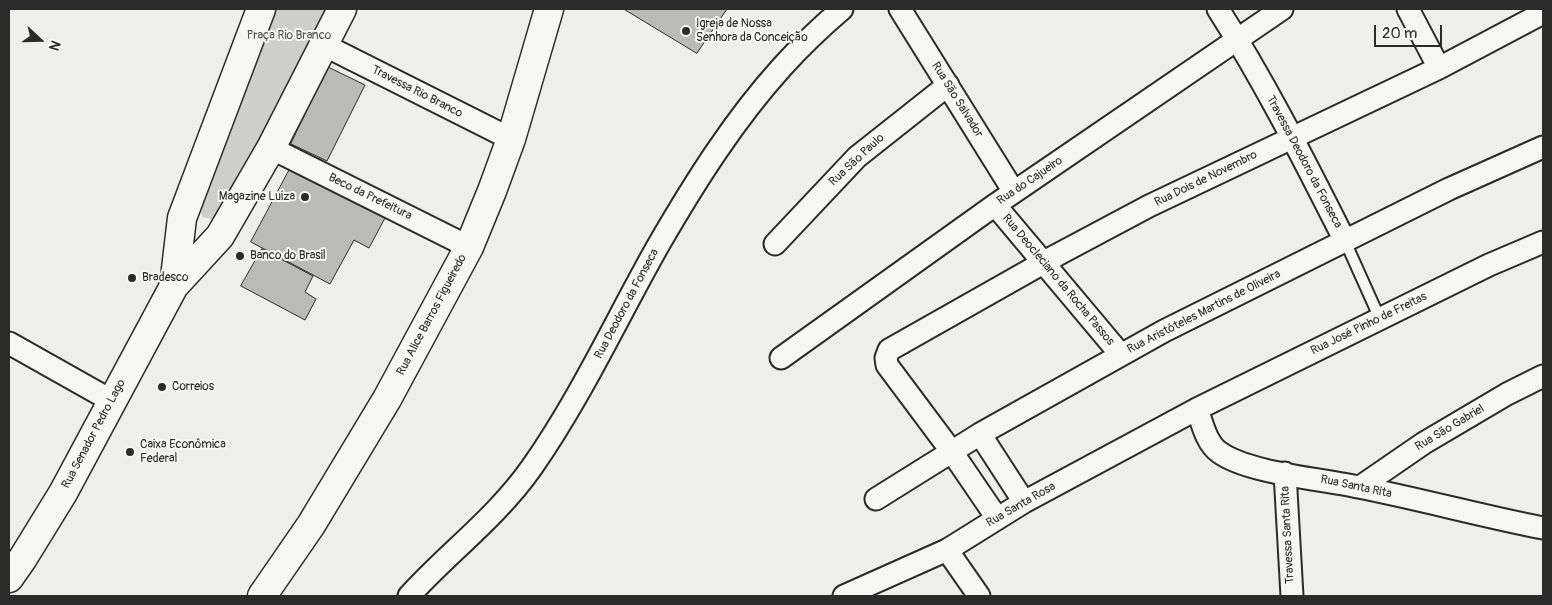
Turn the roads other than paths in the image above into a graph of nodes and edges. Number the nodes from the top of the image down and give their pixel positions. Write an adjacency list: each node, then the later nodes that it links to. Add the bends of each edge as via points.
1 (261, 9): 20 (street)
2 (342, 9): 11 (street)
3 (549, 9): 15 (street, Rua Alice Barros Figueiredo)
4 (842, 9): 46 (street, Rua Deodoro da Fonseca, via 782,67 721,145 659,244 593,368 531,469 498,510)
5 (900, 9): 13 (street, Rua São Salvador)
6 (1218, 9): 10 (street, Travessa Deodoro da Fonseca)
7 (1282, 9): 10 (street, Rua do Cajueiro)
8 (1408, 9): 12 (street)
9 (1543, 13): 12 (street, Rua Dois de Novembro)
10 (1238, 40): 14 (street, Travessa Deodoro da Fonseca); 18 (street, Rua do Cajueiro)
11 (324, 45): 15 (street, Travessa Rio Branco); 17 (street)
12 (1439, 68): 14 (street, Rua Dois de Novembro)
13 (948, 85): 18 (street, Rua São Salvador); 24 (street, Rua São Paulo, via 857,157)
14 (1293, 137): 22 (street, Travessa Deodoro da Fonseca); 26 (street, Rua Dois de Novembro, via 1149,206)
15 (511, 139): 25 (street, Rua Alice Barros Figueiredo)
16 (1543, 147): 22 (street, Rua Aristóteles Martins de Oliveira)
17 (271, 148): 21 (street); 25 (street, Beco da Prefeitura)
18 (1014, 192): 19 (street, Rua do Cajueiro)
19 (995, 205): 26 (street, Rua Deocleciano da Rocha Passos); 31 (street, Rua do Cajueiro)
20 (182, 218): 21 (street, via 200,232); 27 (street)
21 (220, 236): 27 (street)
22 (1345, 241): 28 (lane, Travessa Deodoro da Fonseca); 30 (street, Rua Aristóteles Martins de Oliveira)
23 (1543, 242): 28 (street, Rua José Pinho de Freitas, via 1489,264)
24 (775, 244)
25 (469, 247): 45 (street, Rua Alice Barros Figueiredo, via 387,399 311,525)
26 (1043, 263): 30 (street, Rua Deocleciano da Rocha Passos); 36 (street, Rua Dois de Novembro, via 889,350 887,365)
27 (174, 286): 33 (street, Rua Senador Pedro Lago)
28 (1380, 319): 34 (street, Rua José Pinho de Freitas)
29 (9, 343): 33 (street)
30 (1121, 355): 35 (street, Rua Aristóteles Martins de Oliveira)
31 (781, 358)
32 (1543, 376): 38 (street, Rua São Gabriel, via 1424,443)
33 (112, 401): 44 (street, Rua Senador Pedro Lago, via 63,493)
34 (1197, 408): 37 (street, Rua Santa Rita, via 1211,444 1219,452 1236,461); 40 (street, Rua Santa Rosa)
35 (980, 434): 36 (street, Rua Aristóteles Martins de Oliveira); 40 (street)
36 (952, 452): 39 (street, Rua Aristóteles Martins de Oliveira); 41 (street)
37 (1285, 473): 38 (street, Rua Santa Rita); 49 (street, Travessa Santa Rita)
38 (1360, 487): 42 (street, Rua Santa Rita)
39 (876, 499)
40 (1024, 502): 41 (street, Rua Santa Rosa)
41 (997, 518): 43 (street, Rua Santa Rosa)
42 (1543, 528)
43 (946, 550): 47 (street, Rua Santa Rosa); 48 (street)
44 (9, 578)
45 (262, 596)
46 (409, 596)
47 (844, 596)
48 (979, 596)
49 (1292, 596)

